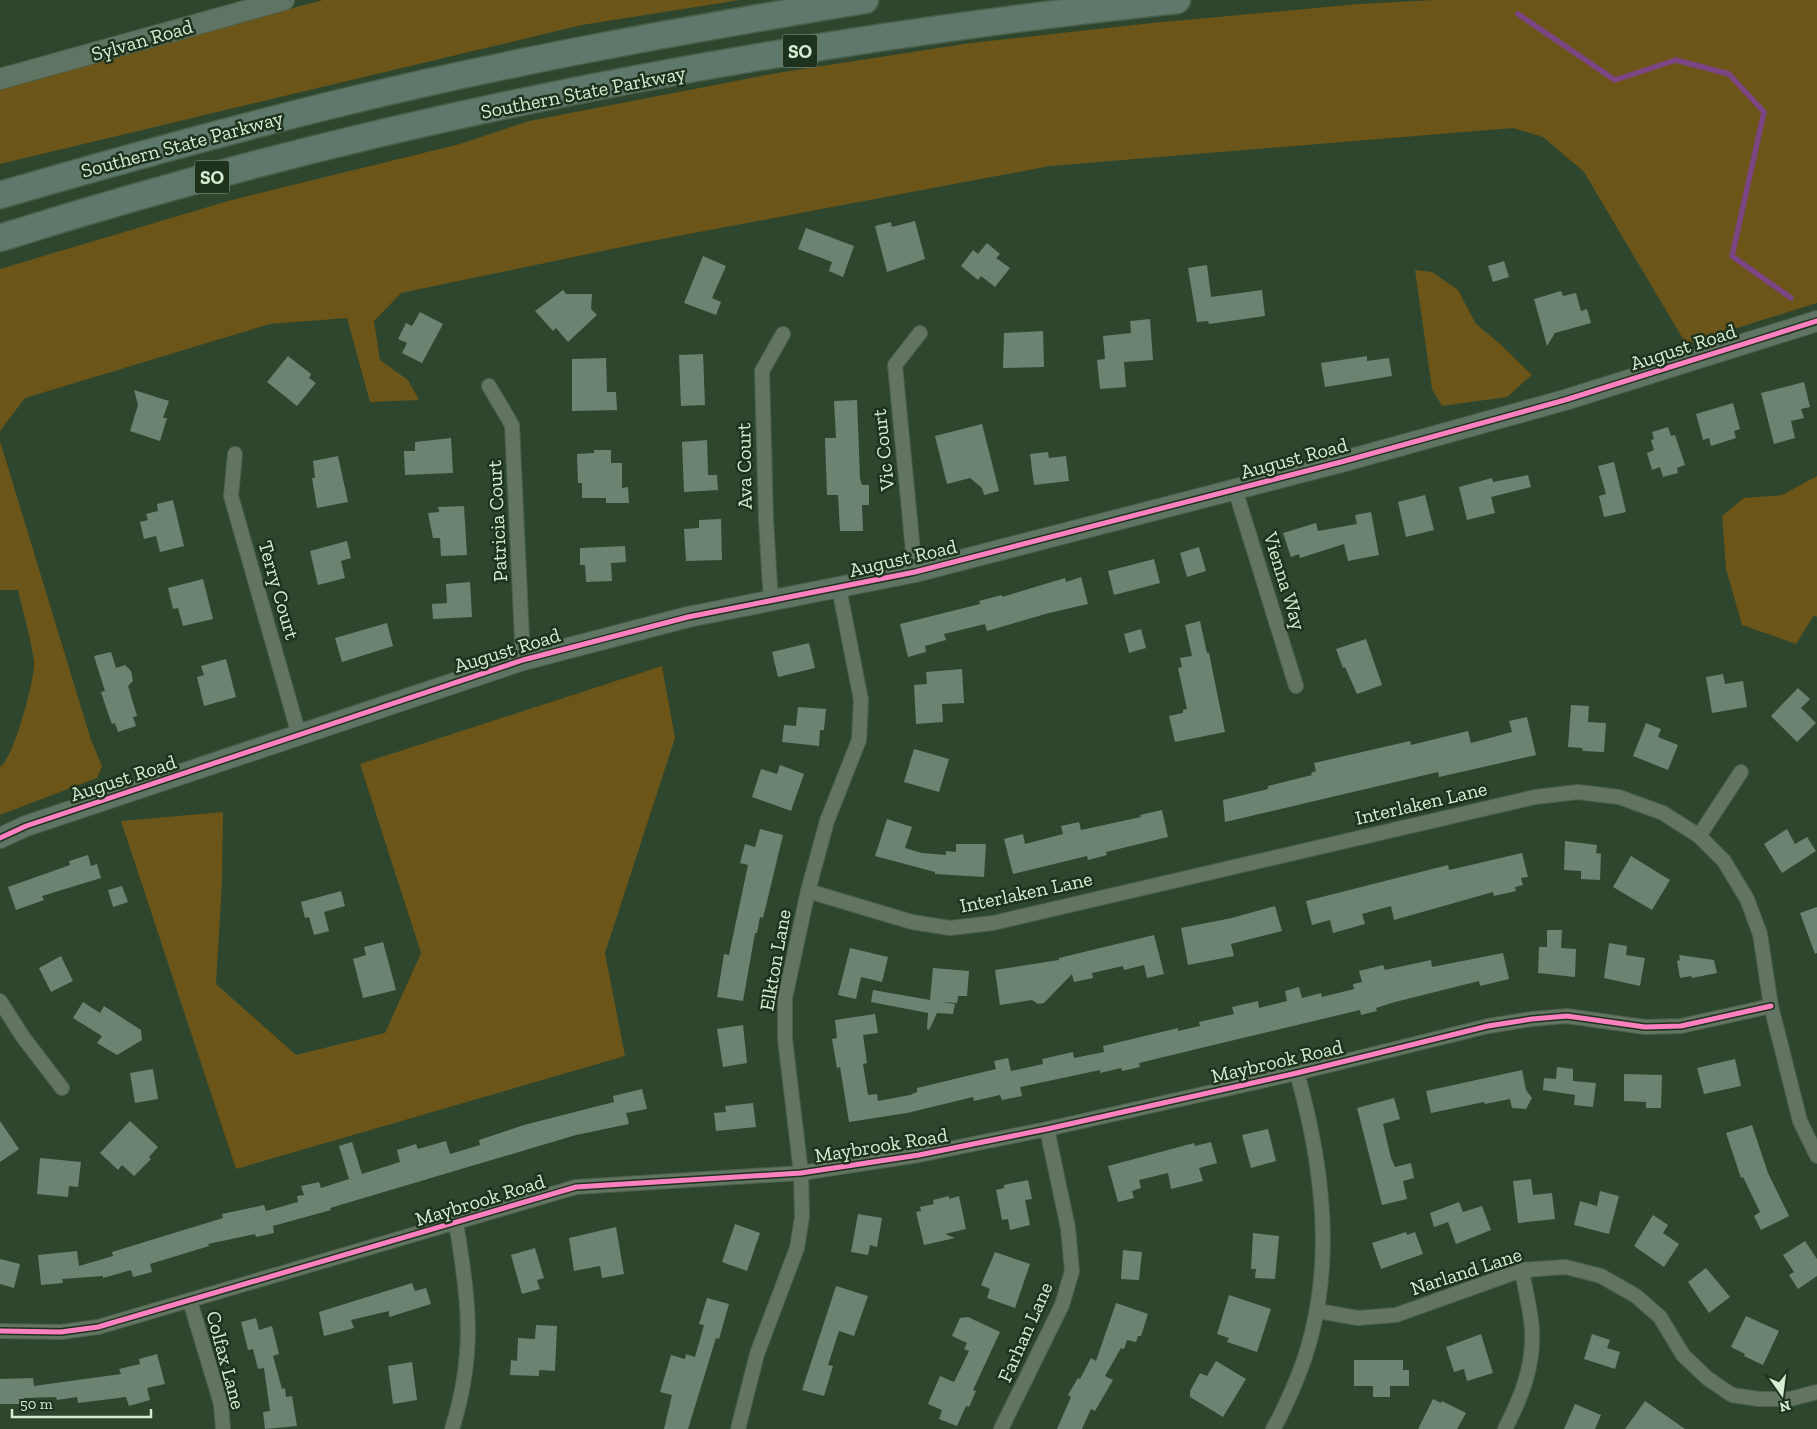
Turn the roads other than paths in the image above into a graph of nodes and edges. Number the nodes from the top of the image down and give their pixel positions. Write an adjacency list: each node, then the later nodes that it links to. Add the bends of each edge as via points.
1 (284, 0): 4 (street, Sylvan Road)
2 (865, 0): 5 (highway, Southern State Parkway / SO, via 664,34 411,86 155,150)
3 (1177, 0): 6 (highway, Southern State Parkway / SO, via 911,33 562,95 221,174)
4 (0, 79)
5 (0, 195)
6 (0, 238)
7 (1817, 321): 12 (street, August Road, via 1565,400)
8 (920, 333): 13 (street, Vic Court, via 895,365)
9 (782, 334): 15 (street, Ava Court, via 762,371)
10 (489, 386): 16 (street, Patricia Court, via 512,425)
11 (235, 454): 18 (street, Terry Court, via 231,496)
12 (1235, 489): 13 (street, August Road); 17 (street, Vienna Way)
13 (915, 572): 14 (street, August Road)
14 (839, 588): 15 (street, August Road); 22 (street, Elkton Lane, via 861,700 859,740 827,821)
15 (771, 602): 16 (street, August Road, via 642,628)
16 (523, 660): 18 (street, August Road)
17 (1296, 686)
18 (299, 736): 21 (street, August Road, via 26,826)
19 (1741, 772): 20 (street)
20 (1699, 836): 22 (street, Interlaken Lane, via 1663,813 1619,797 1578,792 1535,797 993,923 950,928 912,922); 24 (street, Interlaken Lane, via 1724,861 1747,898 1760,934)
21 (0, 838)
22 (808, 891): 29 (street, Elkton Lane, via 785,998 785,1039)
23 (0, 1000): 26 (street, via 23,1037)
24 (1772, 1006): 25 (street, Maybrook Road, via 1681,1026 1645,1027 1567,1016 1532,1019 1488,1026); 28 (street, Interlaken Lane, via 1800,1121)
25 (1296, 1073): 27 (street, Maybrook Road); 33 (street, via 1311,1122 1323,1201)
26 (62, 1088)
27 (1047, 1129): 29 (street, Maybrook Road, via 919,1155); 39 (street, Farhan Lane, via 1068,1228 1072,1271 1062,1305)
28 (1817, 1156)
29 (801, 1173): 30 (street, Maybrook Road, via 576,1187); 38 (street, Elkton Lane, via 802,1216 797,1248 757,1354)
30 (456, 1223): 32 (street, Maybrook Road); 37 (street, via 467,1289 469,1345 460,1405)
31 (1522, 1270): 33 (street, Narland Lane, via 1396,1315 1358,1318); 35 (street, Narland Lane, via 1566,1267 1602,1276 1636,1296 1660,1317 1683,1355 1706,1378 1732,1395 1790,1399); 41 (street, via 1532,1330 1530,1368)
32 (190, 1301): 34 (street, Maybrook Road, via 98,1327 61,1332); 36 (street, Colfax Lane, via 221,1404)
33 (1318, 1311): 40 (street, via 1302,1368)
34 (0, 1331)
35 (1817, 1392)
36 (223, 1429)
37 (452, 1429)
38 (738, 1429)
39 (1001, 1429)
40 (1273, 1429)
41 (1505, 1429)

